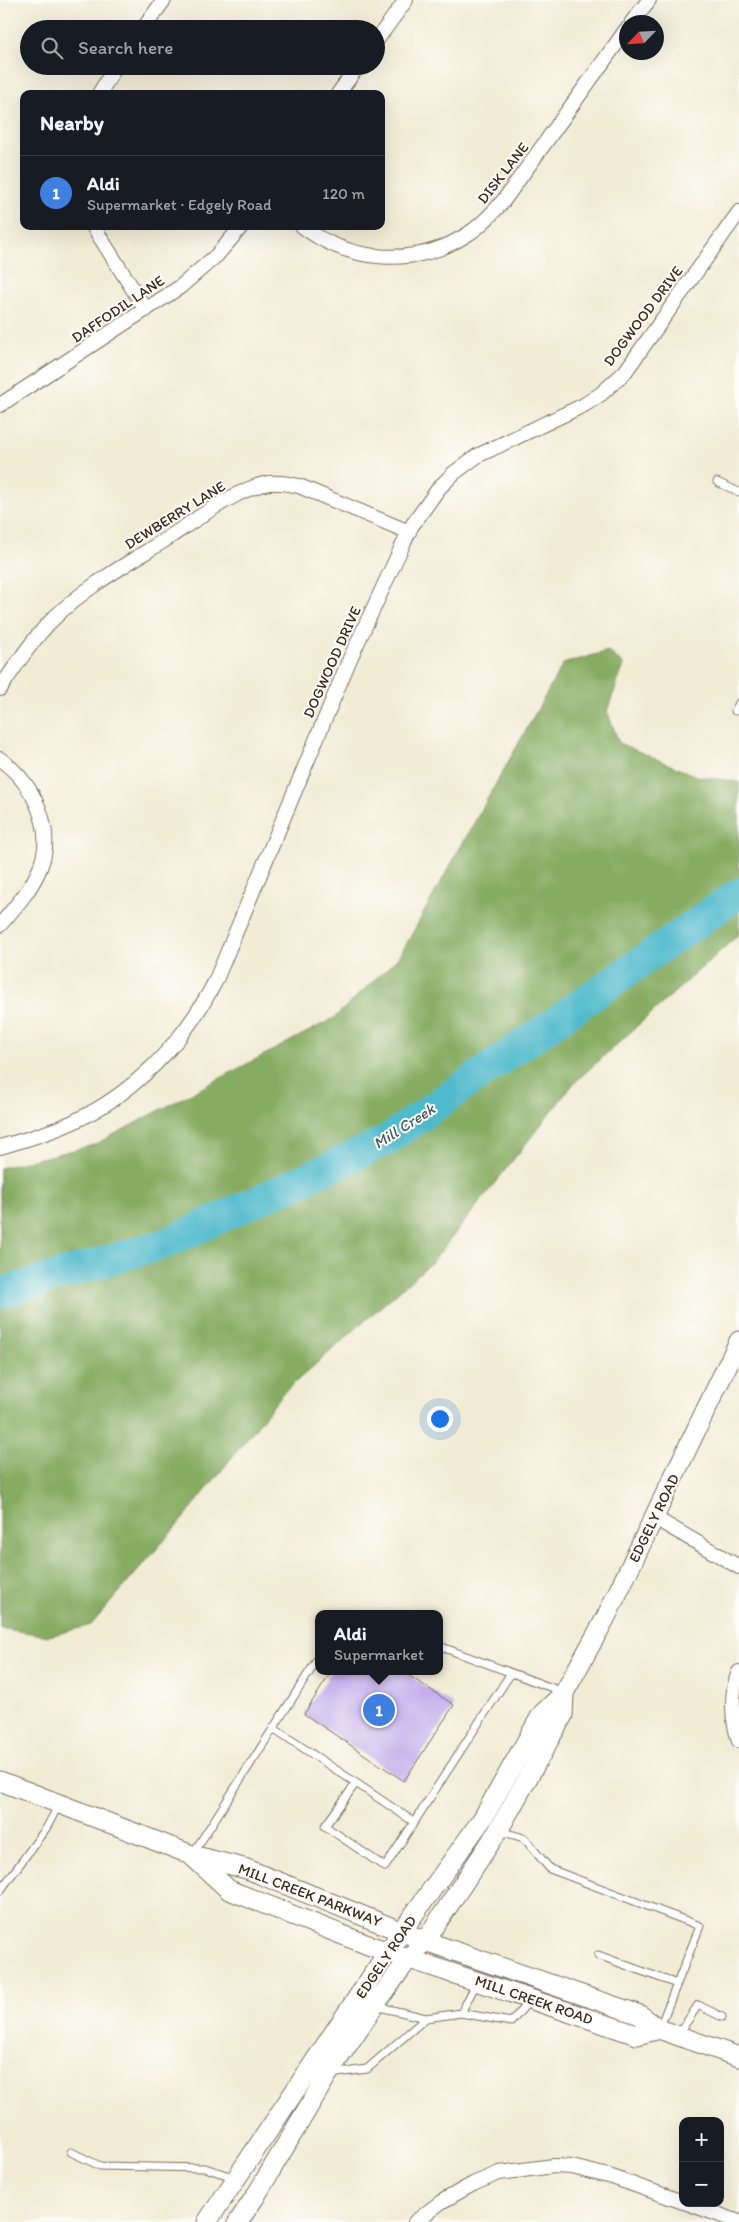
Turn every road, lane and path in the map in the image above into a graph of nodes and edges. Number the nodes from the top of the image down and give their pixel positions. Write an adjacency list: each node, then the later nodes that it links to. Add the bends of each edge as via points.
1 (164, 0): 5 (street)
2 (406, 0): 6 (street)
3 (649, 0): 4 (street)
4 (637, 15)
5 (150, 20)
6 (385, 29)
7 (619, 40): 15 (street, DISK LANE, via 504,200 468,234 422,254 379,257 329,243)
8 (111, 75): 10 (street)
9 (352, 75): 11 (street)
10 (101, 90)
11 (341, 90)
12 (739, 212): 20 (street, DOGWOOD DRIVE, via 625,372 584,405 477,456 454,473 439,488)
13 (96, 230): 16 (street)
14 (239, 230): 16 (street, DAFFODIL LANE, via 217,256)
15 (308, 230)
16 (146, 310): 17 (street, DAFFODIL LANE)
17 (0, 405)
18 (717, 482): 19 (lane)
19 (739, 492)
20 (409, 532): 21 (street, DEWBERRY LANE, via 288,483 269,483 248,490 182,529 72,602 27,648); 26 (street, DOGWOOD DRIVE, via 349,662 238,930 200,1011 161,1059 101,1107 72,1122)
21 (0, 689)
22 (739, 703): 23 (lane)
23 (735, 711)
24 (0, 759): 25 (street, via 21,778 36,801 41,814 44,853 40,868 25,895)
25 (0, 925)
26 (0, 1147)
27 (739, 1342): 28 (main road, EDGELY ROAD)
28 (655, 1518): 29 (street); 34 (main road, EDGELY ROAD, via 605,1619)
29 (739, 1567)
30 (443, 1648): 33 (lane)
31 (315, 1663): 35 (lane)
32 (739, 1672): 36 (street, via 733,1723)
33 (511, 1673): 34 (lane); 40 (lane)
34 (564, 1692): 41 (main road, EDGELY ROAD, via 563,1715); 44 (main road, EDGELY ROAD, via 542,1714 483,1818)
35 (273, 1728): 38 (lane); 42 (lane)
36 (739, 1742)
37 (0, 1781): 39 (main road, MILL CREEK PARKWAY)
38 (356, 1783): 40 (lane); 40 (lane, via 325,1826 385,1866)
39 (60, 1803): 42 (main road, MILL CREEK PARKWAY); 43 (lane)
40 (414, 1822)
41 (498, 1831): 45 (main road, EDGELY ROAD); 50 (lane, via 524,1838 550,1869 700,1926)
42 (192, 1855): 44 (main road, MILL CREEK PARKWAY, via 247,1869); 46 (main road, MILL CREEK PARKWAY, via 229,1890)
43 (0, 1891)
44 (402, 1931): 45 (main road, MILL CREEK PARKWAY); 46 (main road, EDGELY ROAD)
45 (425, 1941): 48 (main road, EDGELY ROAD); 56 (main road, MILL CREEK ROAD, via 640,2016)
46 (389, 1951): 48 (main road, MILL CREEK PARKWAY); 61 (main road, EDGELY ROAD)
47 (598, 1955): 50 (lane)
48 (410, 1958): 49 (main road, MILL CREEK ROAD); 52 (main road, EDGELY ROAD)
49 (478, 1980): 51 (main road, MILL CREEK ROAD); 53 (lane)
50 (677, 1984): 56 (lane)
51 (531, 1999): 53 (lane, via 511,2022); 56 (main road, MILL CREEK ROAD, via 637,2035)
52 (374, 2006): 55 (lane); 59 (main road, EDGELY ROAD)
53 (460, 2013): 55 (lane)
54 (722, 2017): 57 (lane, via 698,2005)
55 (426, 2018): 59 (lane, via 367,2069)
56 (659, 2029): 57 (main road, MILL CREEK ROAD)
57 (678, 2036): 58 (main road, MILL CREEK ROAD)
58 (739, 2057)
59 (328, 2074): 65 (main road, EDGELY ROAD)
60 (71, 2152): 61 (lane, via 100,2166 205,2168)
61 (236, 2178): 64 (main road, EDGELY ROAD)
62 (679, 2201): 66 (street, via 612,2177 554,2166 499,2173 441,2202)
63 (698, 2207): 67 (street)
64 (207, 2222)
65 (238, 2222)
66 (416, 2222)
67 (739, 2222)

